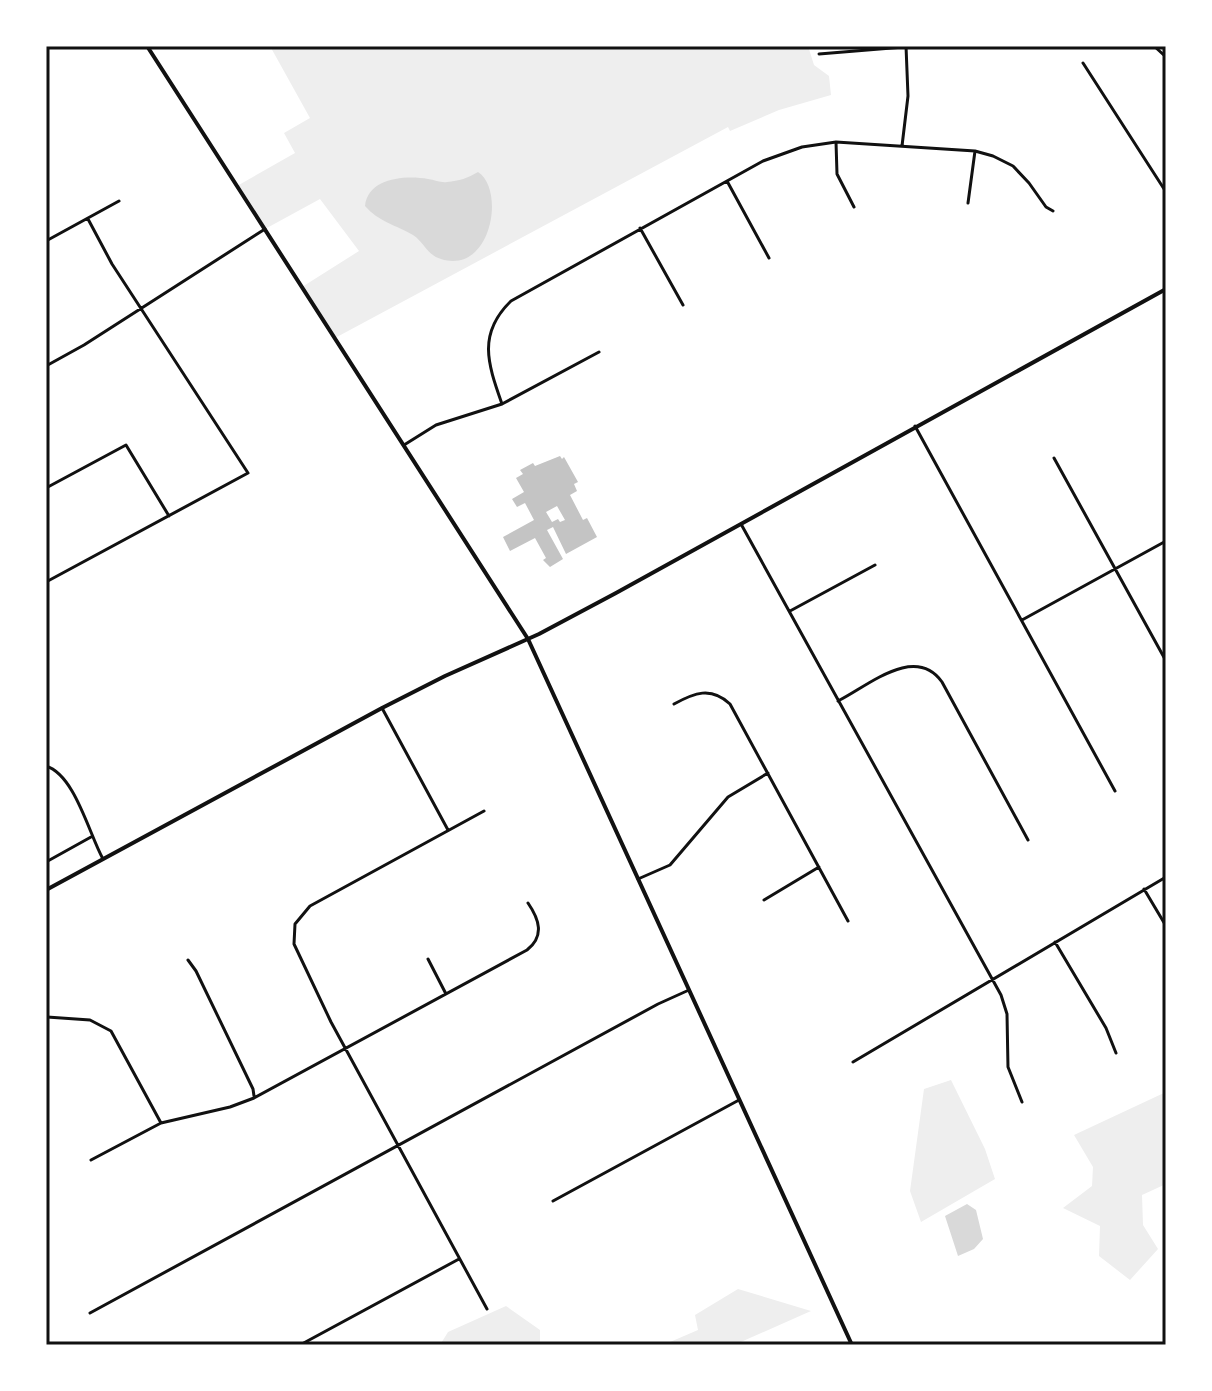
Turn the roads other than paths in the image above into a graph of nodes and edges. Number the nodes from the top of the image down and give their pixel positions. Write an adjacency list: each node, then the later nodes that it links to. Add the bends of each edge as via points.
1 (147, 46): 19 (street)
2 (906, 46): 3 (street); 5 (street); 9 (street)
3 (916, 46)
4 (1154, 46): 6 (street)
5 (819, 54)
6 (1166, 57)
7 (1083, 63): 12 (street)
8 (836, 142): 9 (street); 11 (street, via 789,150); 15 (street, via 837,174)
9 (902, 148): 10 (street)
10 (975, 151): 14 (street); 16 (street, via 1013,166)
11 (727, 181): 18 (street); 21 (street)
12 (1166, 192)
13 (119, 201): 17 (street)
14 (968, 203)
15 (854, 207)
16 (1053, 211)
17 (88, 219): 20 (street); 24 (street)
18 (640, 228): 23 (street); 27 (street, via 504,308 493,324 488,353)
19 (265, 229): 24 (street); 29 (street)
20 (46, 241)
21 (769, 258)
22 (1166, 289): 28 (street)
23 (683, 305)
24 (141, 309): 26 (street); 32 (street, via 248,473)
25 (599, 352): 27 (street)
26 (46, 366)
27 (502, 404): 29 (street, via 436,425)
28 (915, 426): 33 (street); 39 (street)
29 (404, 445): 40 (street)
30 (1054, 458): 36 (street)
31 (46, 488): 32 (street, via 126,445)
32 (169, 516): 37 (street)
33 (741, 524): 38 (street); 40 (street)
34 (1166, 541): 36 (street)
35 (875, 565): 38 (street)
36 (1115, 569): 39 (street); 41 (street)
37 (46, 582)
38 (789, 612): 42 (street)
39 (1022, 621): 47 (street)
40 (528, 639): 44 (street); 56 (street)
41 (1166, 661)
42 (838, 701): 51 (street, via 900,668 914,665 933,672); 66 (street)
43 (674, 704): 46 (street, via 699,692 725,699)
44 (382, 708): 49 (street); 52 (street)
45 (46, 766): 50 (street, via 71,791)
46 (768, 773): 54 (street); 56 (street, via 728,797 670,865)
47 (1115, 791)
48 (484, 811): 49 (street)
49 (448, 830): 70 (street, via 310,906 298,918 294,944)
50 (91, 837): 52 (street); 53 (street)
51 (1028, 840)
52 (103, 859): 58 (street)
53 (46, 862)
54 (819, 867): 59 (street); 61 (street)
55 (1166, 877): 57 (street)
56 (638, 879): 67 (street)
57 (1144, 889): 62 (street); 63 (street)
58 (46, 890)
59 (764, 900)
60 (528, 903): 68 (street, via 539,924 532,946)
61 (848, 921)
62 (1166, 926)
63 (1055, 942): 66 (street); 71 (street)
64 (428, 959): 68 (street)
65 (188, 960): 73 (street)
66 (992, 980): 72 (street); 75 (street, via 1005,1004 1008,1067)
67 (689, 990): 74 (street); 77 (street)
68 (446, 994): 70 (street)
69 (47, 1017): 76 (street, via 90,1020 111,1031)
70 (345, 1049): 73 (street); 77 (street)
71 (1116, 1053)
72 (853, 1062)
73 (254, 1098): 76 (street)
74 (739, 1100): 79 (street); 84 (street)
75 (1022, 1102)
76 (161, 1123): 78 (street)
77 (398, 1145): 80 (street); 82 (street)
78 (91, 1160)
79 (553, 1201)
80 (459, 1259): 81 (street); 83 (street)
81 (487, 1309)
82 (90, 1313)
83 (304, 1344)
84 (852, 1345)

